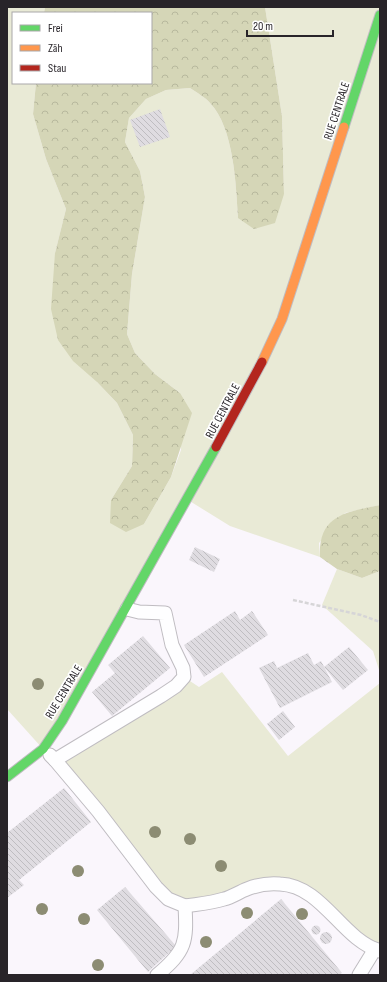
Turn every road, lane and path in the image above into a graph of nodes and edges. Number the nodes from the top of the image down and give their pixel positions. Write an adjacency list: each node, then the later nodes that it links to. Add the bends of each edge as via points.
1 (380, 15): 3 (street, RUE CENTRALE, via 282,319 217,446)
2 (293, 600): 4 (path, via 330,607)
3 (127, 609): 5 (street, RUE CENTRALE); 6 (lane, via 165,613 172,645 183,668 184,677 161,696)
4 (380, 622)
5 (43, 749): 6 (lane); 7 (street, RUE CENTRALE)
6 (55, 760): 8 (lane, via 156,887 168,899)
7 (7, 777)
8 (185, 906): 9 (lane, via 226,899 246,889 266,884 296,886 308,892 362,942); 10 (lane, via 186,927 180,952 174,961)
9 (378, 950): 11 (lane)
10 (157, 975)
11 (359, 975)

